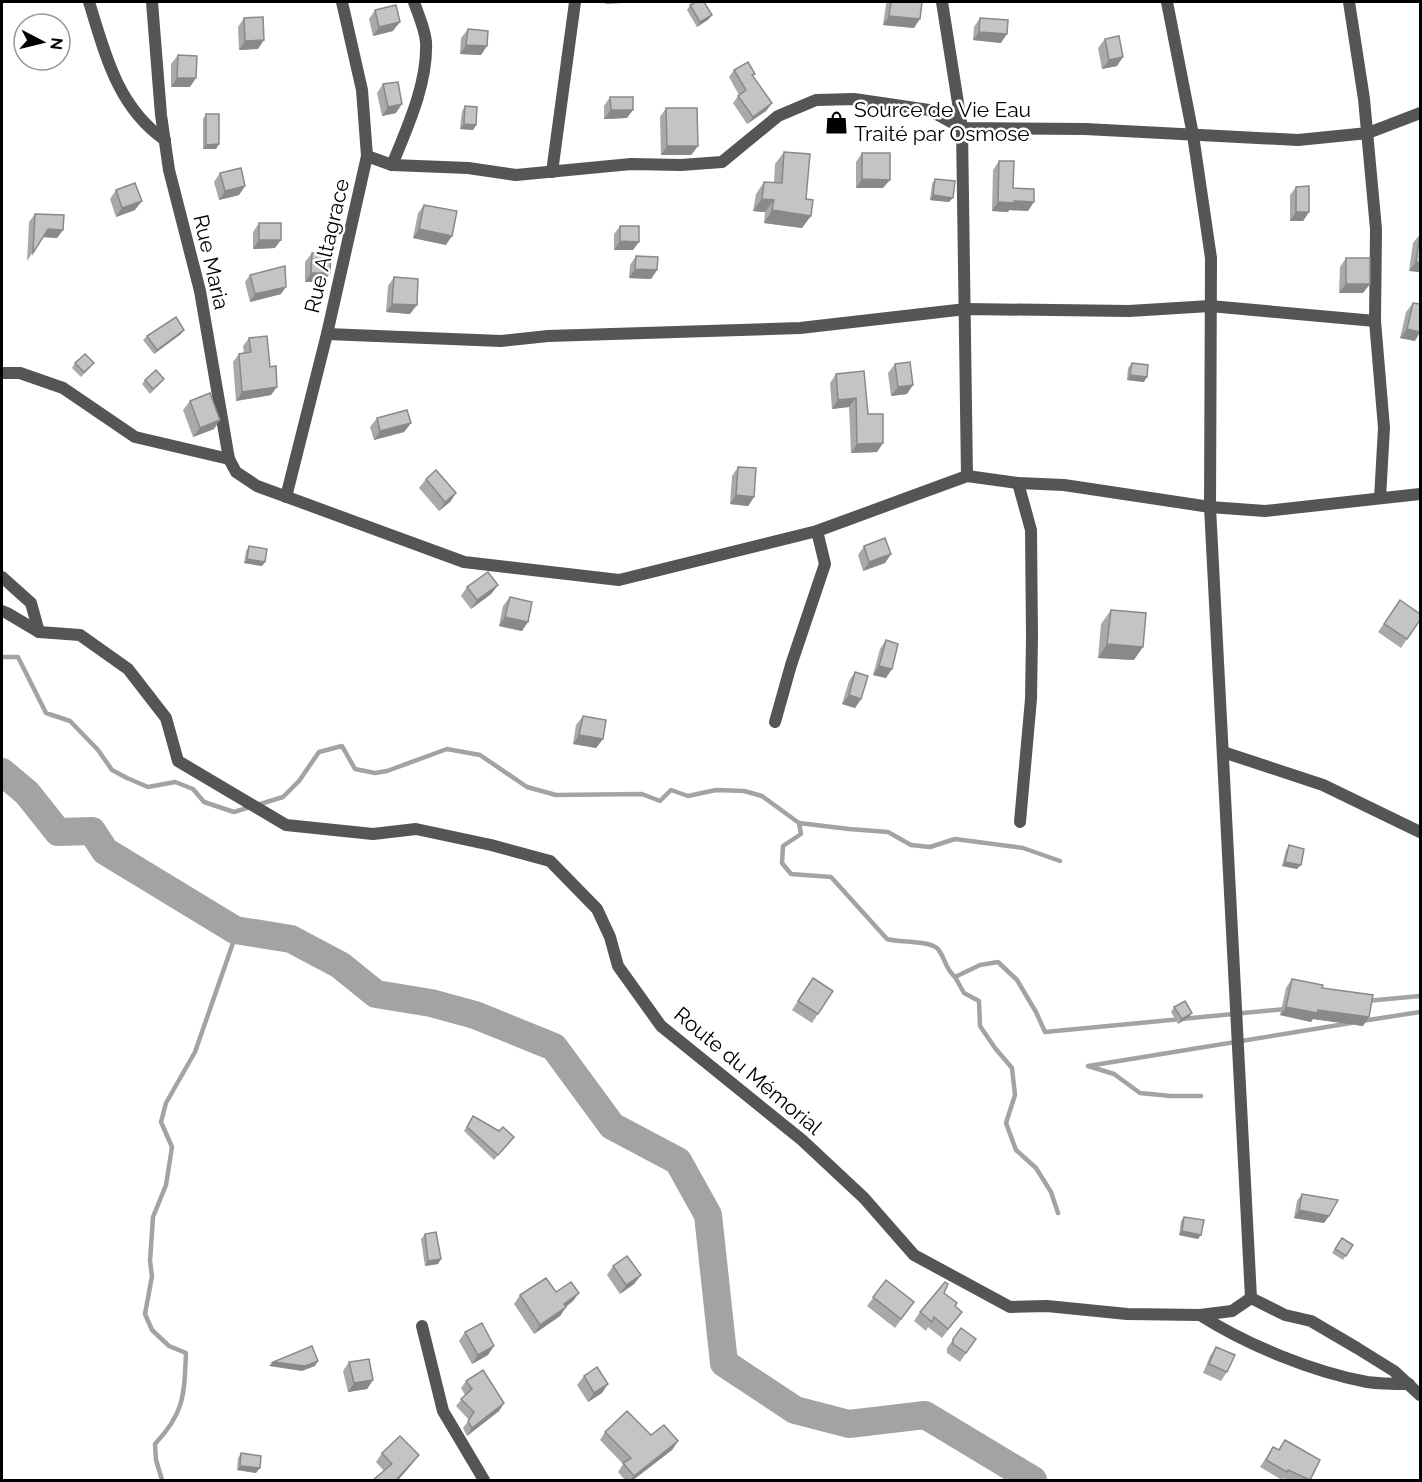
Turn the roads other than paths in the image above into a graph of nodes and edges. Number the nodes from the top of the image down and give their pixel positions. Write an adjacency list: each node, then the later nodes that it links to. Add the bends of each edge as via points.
1 (89, 2): 13 (street, via 103,52 128,104)
2 (152, 2): 13 (street, Rue Maria)
3 (342, 2): 14 (street, Rue Altagrace, via 362,90)
4 (414, 2): 15 (street, via 426,40 425,64 412,116)
5 (575, 2): 16 (street)
6 (942, 2): 10 (street)
7 (1167, 2): 12 (street)
8 (1349, 2): 11 (street)
9 (1420, 113): 11 (street)
10 (962, 128): 12 (street); 16 (street, via 929,110 854,99 816,100 778,116 722,162 631,164); 18 (street)
11 (1368, 133): 12 (street, via 1298,140); 19 (street, via 1376,229)
12 (1192, 135): 17 (street, via 1211,258)
13 (165, 140): 22 (street, Rue Maria, via 200,291)
14 (367, 156): 15 (street); 20 (street, Rue Altagrace)
15 (392, 165): 16 (street, via 468,168 516,175)
16 (552, 172)
17 (1210, 306): 18 (street, via 1129,311); 19 (street); 28 (street)
18 (966, 309): 20 (street, via 800,328 501,341); 23 (street)
19 (1375, 321): 27 (street, via 1384,428)
20 (327, 334): 26 (street, Rue Altagrace)
21 (2, 374): 22 (street, via 20,373 63,388 135,437)
22 (229, 459): 26 (street, via 236,472 257,486)
23 (967, 476): 24 (street); 29 (street)
24 (1018, 483): 28 (street, via 1064,485); 35 (street, via 1031,530 1032,637 1031,699)
25 (1420, 494): 27 (street)
26 (286, 497): 29 (street, via 464,562 619,580)
27 (1380, 498): 28 (street, via 1265,511)
28 (1210, 507): 34 (street)
29 (817, 531): 33 (street, via 825,564)
30 (2, 577): 32 (street, via 31,603)
31 (2, 611): 32 (street, Route du Mémorial)
32 (39, 632): 38 (street, Route du Mémorial, via 80,635 128,669 166,718 178,761 286,825 373,834 416,829 550,861 597,909 618,966 661,1026 802,1140 864,1198 914,1255 1010,1307)
33 (775, 722)
34 (1223, 752): 36 (street, via 1323,785); 37 (street)
35 (1020, 822)
36 (1420, 832)
37 (1251, 1298): 38 (street, Route du Mémorial, via 1232,1311); 40 (street, via 1285,1315 1311,1321 1376,1359)
38 (1200, 1315): 40 (street, via 1229,1333 1333,1374 1370,1382)
39 (422, 1326): 42 (street, via 443,1411)
40 (1409, 1384): 41 (street)
41 (1420, 1395)
42 (484, 1480)

